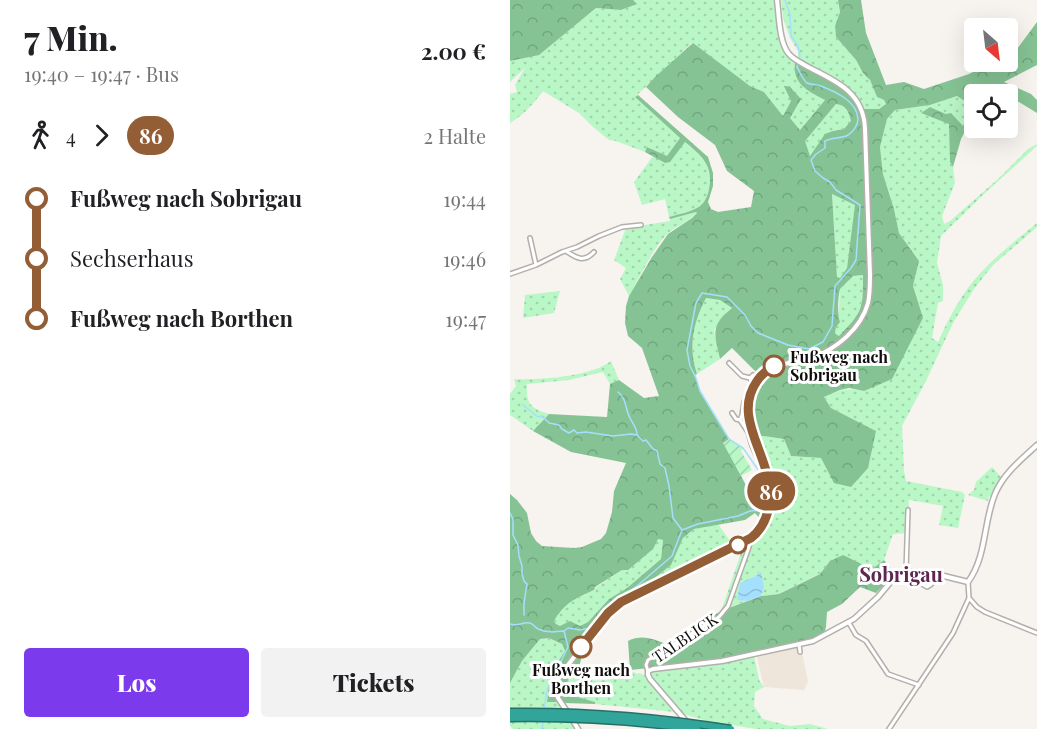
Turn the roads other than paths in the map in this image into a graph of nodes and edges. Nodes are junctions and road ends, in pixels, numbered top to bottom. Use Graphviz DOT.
graph roads {
  1 [pos="777,0"];
  2 [pos="641,225"];
  3 [pos="530,238"];
  4 [pos="564,251"];
  5 [pos="594,252"];
  6 [pos="536,265"];
  7 [pos="510,274"];
  8 [pos="729,363"];
  9 [pos="750,378"];
  10 [pos="758,379"];
  11 [pos="732,413"];
  12 [pos="740,420"];
  13 [pos="1037,445"];
  14 [pos="765,466"];
  15 [pos="908,510"];
  16 [pos="751,538"];
  17 [pos="906,571"];
  18 [pos="922,572"];
  19 [pos="936,574"];
  20 [pos="968,582"];
  21 [pos="969,598"];
  22 [pos="849,623"];
  23 [pos="1037,633"];
  24 [pos="799,644"];
  25 [pos="800,652"];
  26 [pos="648,671"];
  27 [pos="919,686"];
  28 [pos="510,712"];
  29 [pos="510,718"];
  30 [pos="578,729"];
  31 [pos="695,729"];
  32 [pos="731,729"];
  33 [pos="889,729"];
  1 -- 10 [label="main road"];
  2 -- 4 [label="street"];
  3 -- 6 [label="street"];
  4 -- 5 [label="street"];
  4 -- 6 [label="street"];
  6 -- 7 [label="street"];
  8 -- 9 [label="street"];
  9 -- 10 [label="street"];
  9 -- 12 [label="street"];
  10 -- 14 [label="main road"];
  11 -- 12 [label="street"];
  12 -- 14 [label="street"];
  13 -- 20 [label="main road"];
  14 -- 16 [label="main road"];
  15 -- 17 [label="street"];
  16 -- 26 [label="street, TALBLICK"];
  16 -- 30 [label="main road"];
  17 -- 18 [label="main road"];
  17 -- 22 [label="main road"];
  18 -- 19 [label="main road"];
  18 -- 19 [label="street"];
  19 -- 20 [label="main road"];
  20 -- 21 [label="street"];
  21 -- 23 [label="street"];
  21 -- 27 [label="street"];
  22 -- 24 [label="main road"];
  22 -- 27 [label="street"];
  24 -- 25 [label="street"];
  24 -- 26 [label="main road"];
  26 -- 31 [label="main road"];
  27 -- 33 [label="street"];
  28 -- 32 [label="highway, bridge"];
  29 -- 31 [label="highway, bridge"];
}
